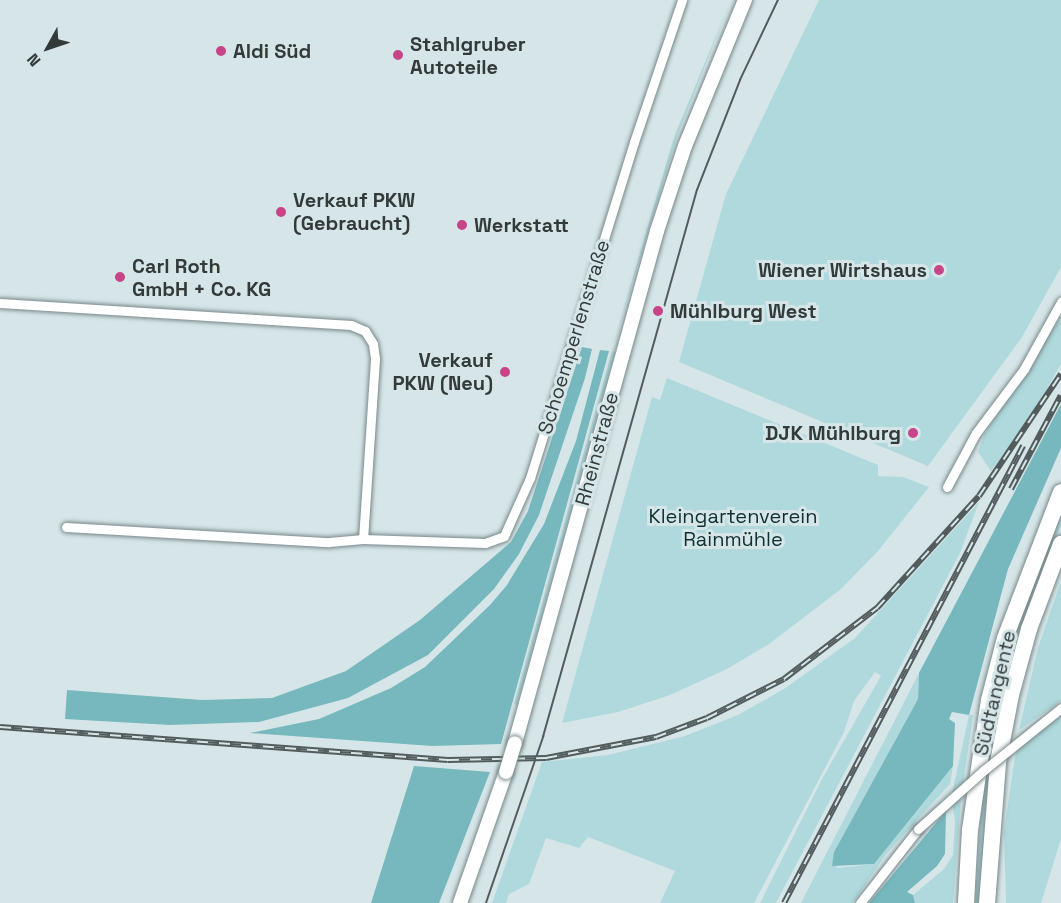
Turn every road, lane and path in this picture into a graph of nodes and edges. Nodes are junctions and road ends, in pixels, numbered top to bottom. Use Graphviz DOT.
graph roads {
  1 [pos="682,0"];
  2 [pos="745,0"];
  3 [pos="1061,302"];
  4 [pos="0,303"];
  5 [pos="947,487"];
  6 [pos="1061,492"];
  7 [pos="66,527"];
  8 [pos="363,539"];
  9 [pos="1061,544"];
  10 [pos="1061,708"];
  11 [pos="460,903"];
  12 [pos="860,903"];
  13 [pos="966,903"];
  14 [pos="987,903"];
  1 -- 8 [label="street, Schoemperlenstraße"];
  2 -- 11 [label="main road, Rheinstraße, bridge"];
  3 -- 5 [label="street"];
  4 -- 8 [label="street"];
  6 -- 13 [label="highway, Südtangente"];
  7 -- 8 [label="street, Schoemperlenstraße"];
  9 -- 14 [label="highway, Südtangente"];
  10 -- 12 [label="street, bridge"];
}
